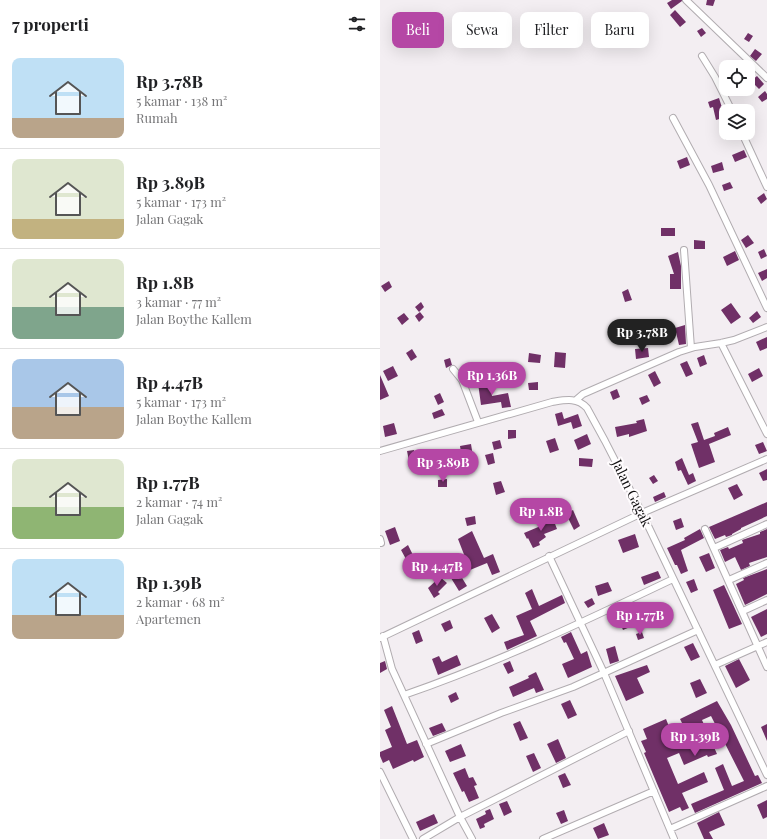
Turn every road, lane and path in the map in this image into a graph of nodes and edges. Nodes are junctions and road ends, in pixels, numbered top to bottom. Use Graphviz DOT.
graph roads {
  1 [pos="686,0"];
  2 [pos="702,56"];
  3 [pos="767,78"];
  4 [pos="728,104"];
  5 [pos="673,118"];
  6 [pos="745,140"];
  7 [pos="767,187"];
  8 [pos="684,250"];
  9 [pos="767,308"];
  10 [pos="767,327"];
  11 [pos="721,343"];
  12 [pos="692,348"];
  13 [pos="453,369"];
  14 [pos="576,400"];
  15 [pos="478,422"];
  16 [pos="767,434"];
  17 [pos="380,451"];
  18 [pos="767,459"];
  19 [pos="642,513"];
  20 [pos="767,524"];
  21 [pos="705,529"];
  22 [pos="714,548"];
  23 [pos="549,556"];
  24 [pos="767,563"];
  25 [pos="673,579"];
  26 [pos="729,580"];
  27 [pos="767,600"];
  28 [pos="743,611"];
  29 [pos="580,624"];
  30 [pos="698,630"];
  31 [pos="381,637"];
  32 [pos="767,642"];
  33 [pos="758,646"];
  34 [pos="715,666"];
  35 [pos="767,667"];
  36 [pos="604,673"];
  37 [pos="404,695"];
  38 [pos="629,731"];
  39 [pos="426,744"];
  40 [pos="764,762"];
  41 [pos="380,772"];
  42 [pos="767,775"];
  43 [pos="767,786"];
  44 [pos="654,791"];
  45 [pos="460,817"];
  46 [pos="670,829"];
  47 [pos="413,839"];
  48 [pos="423,839"];
  49 [pos="472,839"];
  50 [pos="543,839"];
  51 [pos="674,839"];
  1 -- 3 [label="street"];
  2 -- 4 [label="street"];
  5 -- 9 [label="street"];
  6 -- 7 [label="street"];
  8 -- 12 [label="street"];
  10 -- 11 [label="street"];
  11 -- 12 [label="street"];
  11 -- 16 [label="street"];
  12 -- 14 [label="street"];
  13 -- 15 [label="street"];
  14 -- 15 [label="street"];
  14 -- 19 [label="street, Jalan Gagak"];
  15 -- 17 [label="street"];
  18 -- 19 [label="street"];
  19 -- 23 [label="street"];
  19 -- 25 [label="street, Jalan Gagak"];
  20 -- 22 [label="street"];
  21 -- 22 [label="street"];
  22 -- 26 [label="street"];
  23 -- 29 [label="street"];
  23 -- 31 [label="street"];
  24 -- 26 [label="street"];
  25 -- 29 [label="street"];
  25 -- 30 [label="street, Jalan Gagak"];
  26 -- 28 [label="street"];
  27 -- 28 [label="street"];
  28 -- 33 [label="street"];
  29 -- 36 [label="street"];
  29 -- 37 [label="street"];
  30 -- 34 [label="street, Jalan Gagak"];
  30 -- 36 [label="street"];
  31 -- 37 [label="street"];
  32 -- 33 [label="street"];
  33 -- 34 [label="street"];
  33 -- 35 [label="street"];
  34 -- 40 [label="street, Jalan Gagak"];
  36 -- 38 [label="street"];
  36 -- 39 [label="street"];
  37 -- 39 [label="street"];
  38 -- 44 [label="street"];
  38 -- 45 [label="street"];
  39 -- 45 [label="street"];
  40 -- 42 [label="street, Jalan Gagak"];
  41 -- 47 [label="street"];
  43 -- 46 [label="street"];
  44 -- 46 [label="street"];
  44 -- 50 [label="street"];
  45 -- 48 [label="street"];
  45 -- 49 [label="street"];
  46 -- 51 [label="street"];
}
